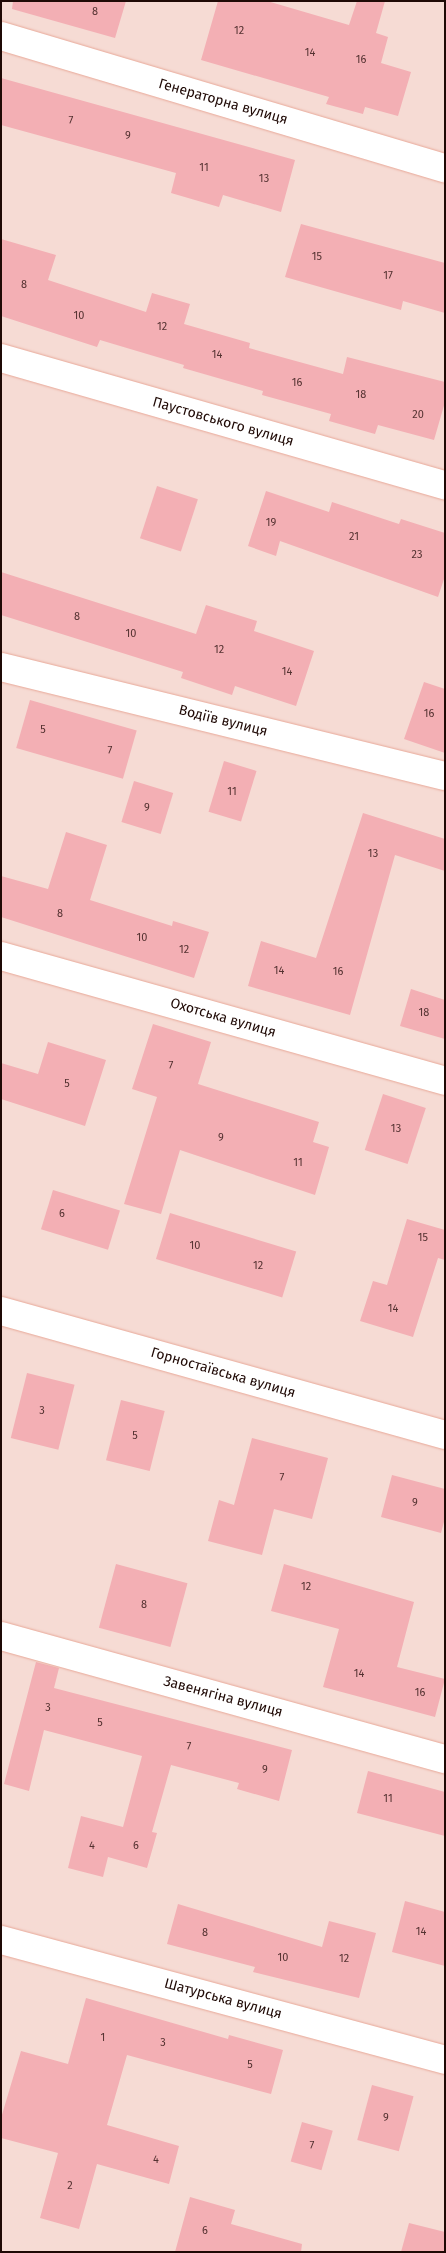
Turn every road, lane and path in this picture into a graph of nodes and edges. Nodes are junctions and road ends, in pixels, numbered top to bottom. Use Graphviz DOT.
graph roads {
  1 [pos="1,36"];
  2 [pos="445,168"];
  3 [pos="1,358"];
  4 [pos="445,485"];
  5 [pos="1,667"];
  6 [pos="445,776"];
  7 [pos="1,956"];
  8 [pos="445,1081"];
  9 [pos="1,1311"];
  10 [pos="445,1435"];
  11 [pos="1,1636"];
  12 [pos="445,1759"];
  13 [pos="1,1940"];
  14 [pos="445,2060"];
  1 -- 2 [label="street, Генераторна вулиця"];
  3 -- 4 [label="street, Паустовського вулиця"];
  5 -- 6 [label="street, Водіїв вулиця"];
  7 -- 8 [label="street, Охотська вулиця"];
  9 -- 10 [label="street, Горностаївська вулиця"];
  11 -- 12 [label="street, Завенягіна вулиця"];
  13 -- 14 [label="street, Шатурська вулиця"];
}
